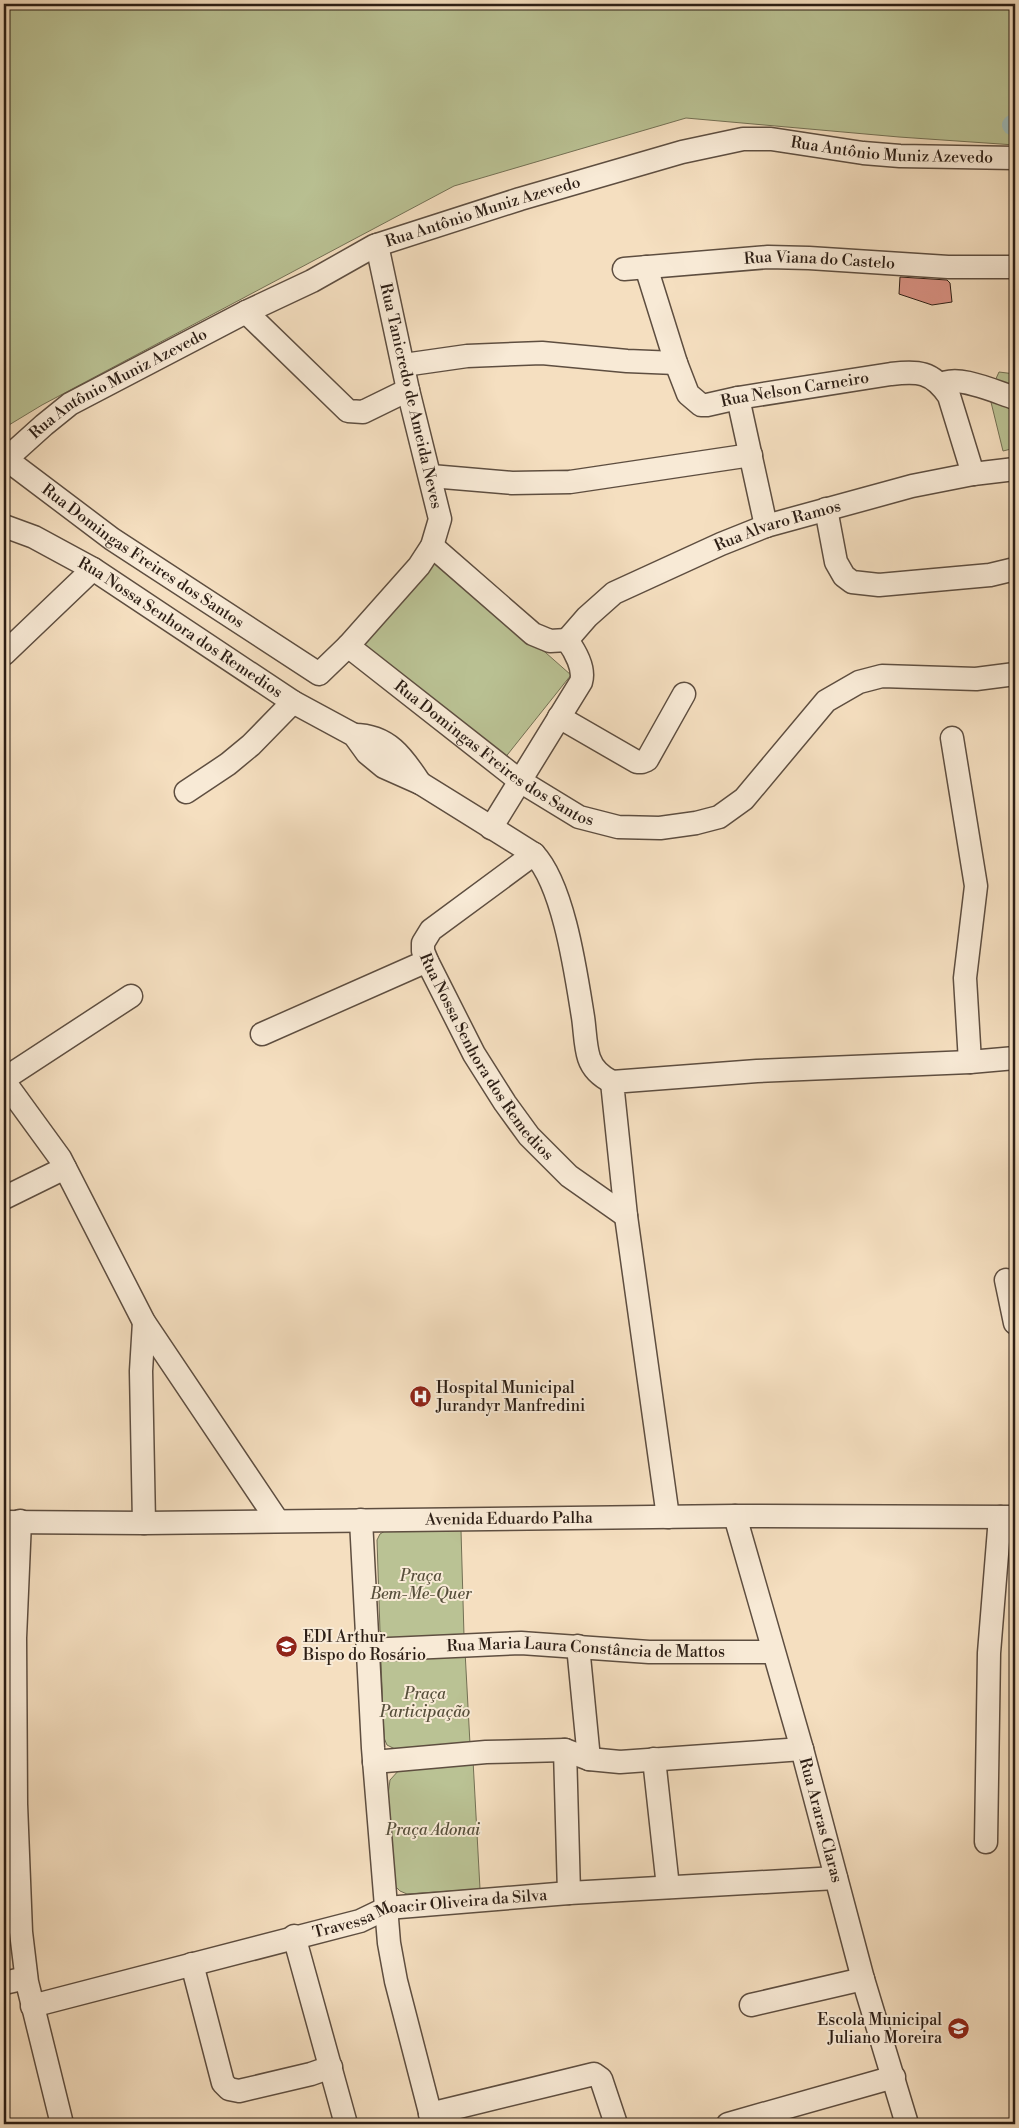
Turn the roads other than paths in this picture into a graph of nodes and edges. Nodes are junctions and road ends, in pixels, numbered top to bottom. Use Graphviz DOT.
graph roads {
  1 [pos="1015,158"];
  2 [pos="377,245"];
  3 [pos="646,267"];
  4 [pos="1015,267"];
  5 [pos="624,269"];
  6 [pos="246,312"];
  7 [pos="676,363"];
  8 [pos="404,365"];
  9 [pos="941,385"];
  10 [pos="408,390"];
  11 [pos="738,398"];
  12 [pos="1015,398"];
  13 [pos="751,455"];
  14 [pos="5,460"];
  15 [pos="1015,469"];
  16 [pos="973,474"];
  17 [pos="431,476"];
  18 [pos="826,509"];
  19 [pos="4,526"];
  20 [pos="766,526"];
  21 [pos="432,546"];
  22 [pos="92,569"];
  23 [pos="1015,569"];
  24 [pos="567,640"];
  25 [pos="348,646"];
  26 [pos="4,654"];
  27 [pos="1015,674"];
  28 [pos="684,694"];
  29 [pos="293,702"];
  30 [pos="559,717"];
  31 [pos="952,738"];
  32 [pos="520,781"];
  33 [pos="186,792"];
  34 [pos="491,828"];
  35 [pos="534,854"];
  36 [pos="426,961"];
  37 [pos="131,996"];
  38 [pos="262,1034"];
  39 [pos="1015,1058"];
  40 [pos="970,1062"];
  41 [pos="4,1080"];
  42 [pos="612,1082"];
  43 [pos="65,1168"];
  44 [pos="4,1198"];
  45 [pos="626,1216"];
  46 [pos="1006,1280"];
  47 [pos="144,1322"];
  48 [pos="1015,1323"];
  49 [pos="736,1516"];
  50 [pos="668,1517"];
  51 [pos="1008,1517"];
  52 [pos="277,1520"];
  53 [pos="361,1520"];
  54 [pos="12,1521"];
  55 [pos="144,1523"];
  56 [pos="578,1646"];
  57 [pos="367,1650"];
  58 [pos="773,1652"];
  59 [pos="802,1749"];
  60 [pos="565,1750"];
  61 [pos="589,1758"];
  62 [pos="654,1759"];
  63 [pos="374,1762"];
  64 [pos="10,1804"];
  65 [pos="986,1842"];
  66 [pos="836,1878"];
  67 [pos="668,1887"];
  68 [pos="568,1893"];
  69 [pos="387,1908"];
  70 [pos="294,1936"];
  71 [pos="192,1964"];
  72 [pos="26,1978"];
  73 [pos="863,1979"];
  74 [pos="4,1983"];
  75 [pos="751,2005"];
  76 [pos="32,2006"];
  77 [pos="331,2067"];
  78 [pos="894,2078"];
  79 [pos="432,2119"];
  80 [pos="62,2124"];
  81 [pos="346,2124"];
  82 [pos="616,2124"];
  83 [pos="733,2124"];
  84 [pos="907,2124"];
  1 -- 2 [label="street, Rua Antônio Muniz Azevedo"];
  2 -- 6 [label="street, Rua Antônio Muniz Azevedo"];
  2 -- 8 [label="street, Rua Tanicredo de Ameida Neves"];
  3 -- 4 [label="street, Rua Viana do Castelo"];
  3 -- 5 [label="street, Rua Viana do Castelo"];
  3 -- 7 [label="street, Rua Nelson Carneiro"];
  6 -- 10 [label="street"];
  6 -- 14 [label="street, Rua Antônio Muniz Azevedo"];
  7 -- 8 [label="street"];
  7 -- 11 [label="street, Rua Nelson Carneiro"];
  8 -- 10 [label="street, Rua Tanicredo de Ameida Neves"];
  9 -- 11 [label="street, Rua Nelson Carneiro"];
  9 -- 12 [label="street"];
  9 -- 16 [label="street"];
  10 -- 17 [label="street, Rua Tanicredo de Ameida Neves"];
  11 -- 13 [label="street"];
  13 -- 17 [label="street"];
  13 -- 20 [label="street"];
  14 -- 25 [label="street, Rua Domingas Freires dos Santos"];
  15 -- 16 [label="street, Rua Alvaro Ramos"];
  16 -- 18 [label="street, Rua Alvaro Ramos"];
  17 -- 21 [label="street, Rua Tanicredo de Ameida Neves"];
  18 -- 20 [label="street, Rua Alvaro Ramos"];
  18 -- 23 [label="street"];
  19 -- 22 [label="street, Rua Nossa Senhora dos Remedios"];
  20 -- 24 [label="street, Rua Alvaro Ramos"];
  21 -- 24 [label="street"];
  21 -- 25 [label="street, Rua Tanicredo de Ameida Neves"];
  22 -- 26 [label="street"];
  22 -- 29 [label="street, Rua Nossa Senhora dos Remedios"];
  24 -- 30 [label="street"];
  25 -- 32 [label="street, Rua Domingas Freires dos Santos"];
  27 -- 32 [label="street, Rua Domingas Freires dos Santos"];
  28 -- 30 [label="street"];
  29 -- 33 [label="street"];
  29 -- 34 [label="street, Rua Nossa Senhora dos Remedios"];
  30 -- 32 [label="street"];
  31 -- 40 [label="street"];
  32 -- 34 [label="street"];
  34 -- 35 [label="street, Rua Nossa Senhora dos Remedios"];
  35 -- 36 [label="street, Rua Nossa Senhora dos Remedios"];
  35 -- 42 [label="street, Rua Nossa Senhora dos Remedios"];
  36 -- 38 [label="street"];
  36 -- 45 [label="street, Rua Nossa Senhora dos Remedios"];
  37 -- 41 [label="street"];
  39 -- 40 [label="street"];
  40 -- 42 [label="street"];
  41 -- 43 [label="street"];
  42 -- 45 [label="street"];
  43 -- 44 [label="street"];
  43 -- 47 [label="street"];
  45 -- 50 [label="street"];
  46 -- 48 [label="street"];
  47 -- 52 [label="street"];
  47 -- 55 [label="street"];
  49 -- 50 [label="street, Avenida Eduardo Palha"];
  49 -- 51 [label="street, Avenida Eduardo Palha"];
  49 -- 58 [label="street, Rua Araras Claras"];
  50 -- 53 [label="street, Avenida Eduardo Palha"];
  51 -- 65 [label="street"];
  52 -- 53 [label="street, Avenida Eduardo Palha"];
  52 -- 55 [label="street, Avenida Eduardo Palha"];
  53 -- 57 [label="street"];
  54 -- 55 [label="street, Avenida Eduardo Palha"];
  54 -- 64 [label="street"];
  56 -- 57 [label="street, Rua Maria Laura Constância de Mattos"];
  56 -- 58 [label="street, Rua Maria Laura Constância de Mattos"];
  56 -- 61 [label="street"];
  57 -- 63 [label="street"];
  58 -- 59 [label="street, Rua Araras Claras"];
  59 -- 62 [label="street"];
  59 -- 66 [label="street, Rua Araras Claras"];
  60 -- 61 [label="street"];
  60 -- 63 [label="street"];
  60 -- 68 [label="street"];
  61 -- 62 [label="street"];
  62 -- 67 [label="street"];
  63 -- 69 [label="street"];
  64 -- 72 [label="street"];
  66 -- 67 [label="street, Travessa Moacir Oliveira da Silva"];
  66 -- 73 [label="street, Rua Araras Claras"];
  67 -- 68 [label="street, Travessa Moacir Oliveira da Silva"];
  68 -- 69 [label="street, Travessa Moacir Oliveira da Silva"];
  69 -- 70 [label="street, Travessa Moacir Oliveira da Silva"];
  69 -- 79 [label="street"];
  70 -- 71 [label="street, Travessa Moacir Oliveira da Silva"];
  70 -- 77 [label="street"];
  71 -- 76 [label="street, Travessa Moacir Oliveira da Silva"];
  71 -- 77 [label="street"];
  72 -- 74 [label="street"];
  72 -- 76 [label="street"];
  73 -- 75 [label="street"];
  73 -- 78 [label="street, Rua Araras Claras"];
  76 -- 80 [label="street"];
  77 -- 81 [label="street"];
  78 -- 83 [label="street"];
  78 -- 84 [label="street, Rua Araras Claras"];
  79 -- 82 [label="street"];
}
